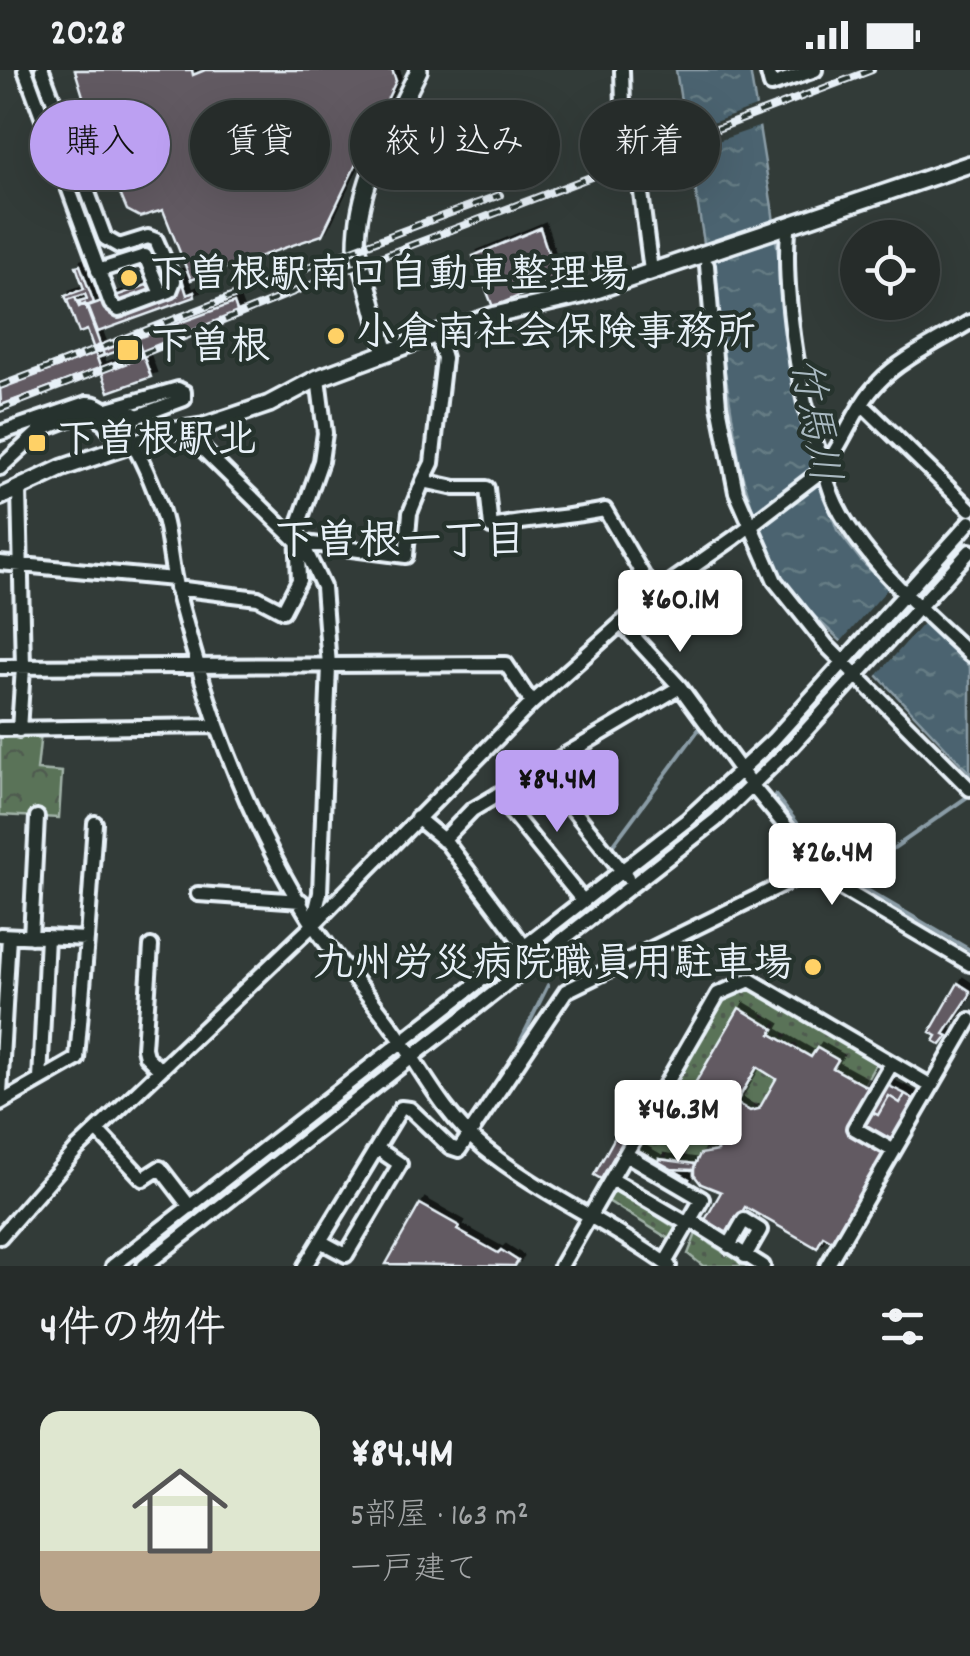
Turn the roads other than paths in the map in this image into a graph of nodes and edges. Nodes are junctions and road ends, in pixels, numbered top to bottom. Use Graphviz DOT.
graph roads {
  1 [pos="25,70"];
  2 [pos="42,70"];
  3 [pos="419,70"];
  4 [pos="622,70"];
  5 [pos="768,70"];
  6 [pos="815,70"];
  7 [pos="623,100"];
  8 [pos="970,164"];
  9 [pos="641,190"];
  10 [pos="792,227"];
  11 [pos="707,265"];
  12 [pos="98,271"];
  13 [pos="651,271"];
  14 [pos="161,294"];
  15 [pos="970,322"];
  16 [pos="437,334"];
  17 [pos="386,353"];
  18 [pos="318,378"];
  19 [pos="862,404"];
  20 [pos="132,409"];
  21 [pos="111,413"];
  22 [pos="183,430"];
  23 [pos="0,433"];
  24 [pos="130,445"];
  25 [pos="0,468"];
  26 [pos="822,469"];
  27 [pos="423,481"];
  28 [pos="19,489"];
  29 [pos="0,497"];
  30 [pos="970,508"];
  31 [pos="970,522"];
  32 [pos="750,524"];
  33 [pos="297,542"];
  34 [pos="970,550"];
  35 [pos="0,562"];
  36 [pos="21,566"];
  37 [pos="175,583"];
  38 [pos="654,594"];
  39 [pos="904,595"];
  40 [pos="918,607"];
  41 [pos="621,623"];
  42 [pos="970,656"];
  43 [pos="845,660"];
  44 [pos="198,666"];
  45 [pos="328,666"];
  46 [pos="0,667"];
  47 [pos="23,667"];
  48 [pos="859,673"];
  49 [pos="680,686"];
  50 [pos="532,703"];
  51 [pos="217,726"];
  52 [pos="0,730"];
  53 [pos="19,730"];
  54 [pos="743,770"];
  55 [pos="753,787"];
  56 [pos="970,789"];
  57 [pos="497,795"];
  58 [pos="512,813"];
  59 [pos="37,817"];
  60 [pos="417,818"];
  61 [pos="95,824"];
  62 [pos="443,840"];
  63 [pos="623,871"];
  64 [pos="817,874"];
  65 [pos="633,886"];
  66 [pos="198,894"];
  67 [pos="301,901"];
  68 [pos="583,902"];
  69 [pos="313,925"];
  70 [pos="4,935"];
  71 [pos="31,936"];
  72 [pos="46,938"];
  73 [pos="87,939"];
  74 [pos="151,946"];
  75 [pos="525,946"];
  76 [pos="970,964"];
  77 [pos="970,1020"];
  78 [pos="402,1042"];
  79 [pos="411,1058"];
  80 [pos="892,1063"];
  81 [pos="160,1070"];
  82 [pos="40,1080"];
  83 [pos="932,1086"];
  84 [pos="0,1094"];
  85 [pos="0,1103"];
  86 [pos="97,1130"];
  87 [pos="470,1136"];
  88 [pos="378,1149"];
  89 [pos="894,1150"];
  90 [pos="627,1156"];
  91 [pos="666,1178"];
  92 [pos="613,1180"];
  93 [pos="652,1202"];
  94 [pos="190,1207"];
  95 [pos="591,1216"];
  96 [pos="689,1222"];
  97 [pos="1,1233"];
  98 [pos="320,1240"];
  99 [pos="728,1246"];
  100 [pos="745,1256"];
  101 [pos="667,1265"];
  102 [pos="114,1266"];
  103 [pos="144,1266"];
  104 [pos="305,1266"];
  105 [pos="560,1266"];
  106 [pos="763,1266"];
  107 [pos="827,1266"];
  1 -- 12 [label="street"];
  2 -- 14 [label="street"];
  3 -- 17 [label="main road"];
  4 -- 7 [label="street"];
  5 -- 6 [label="street"];
  8 -- 10 [label="main road"];
  9 -- 13 [label="street"];
  10 -- 13 [label="main road"];
  10 -- 26 [label="street"];
  11 -- 32 [label="street"];
  12 -- 14 [label="street"];
  12 -- 14 [label="street"];
  13 -- 16 [label="main road"];
  15 -- 19 [label="street"];
  16 -- 17 [label="main road"];
  16 -- 27 [label="street"];
  17 -- 18 [label="main road"];
  18 -- 22 [label="main road"];
  18 -- 33 [label="street"];
  19 -- 26 [label="street"];
  19 -- 30 [label="street"];
  20 -- 21 [label="street"];
  21 -- 23 [label="street"];
  21 -- 24 [label="street"];
  22 -- 24 [label="main road"];
  22 -- 33 [label="street"];
  24 -- 25 [label="street"];
  24 -- 28 [label="main road"];
  24 -- 37 [label="street"];
  26 -- 32 [label="street"];
  26 -- 39 [label="street"];
  27 -- 33 [label="street"];
  27 -- 38 [label="street"];
  28 -- 29 [label="main road"];
  28 -- 36 [label="street"];
  31 -- 39 [label="street"];
  32 -- 38 [label="street"];
  32 -- 43 [label="street"];
  33 -- 37 [label="street"];
  33 -- 45 [label="street"];
  34 -- 40 [label="street"];
  35 -- 36 [label="street"];
  36 -- 37 [label="street"];
  36 -- 47 [label="street"];
  37 -- 44 [label="street"];
  38 -- 41 [label="street"];
  39 -- 40 [label="street"];
  39 -- 43 [label="street"];
  40 -- 42 [label="street"];
  40 -- 48 [label="street"];
  41 -- 49 [label="street"];
  41 -- 50 [label="street"];
  43 -- 48 [label="street"];
  43 -- 54 [label="street"];
  44 -- 45 [label="street"];
  44 -- 47 [label="street"];
  44 -- 51 [label="street"];
  45 -- 50 [label="street"];
  45 -- 69 [label="street"];
  46 -- 47 [label="street"];
  47 -- 53 [label="street"];
  48 -- 55 [label="street"];
  48 -- 56 [label="street"];
  49 -- 54 [label="street"];
  49 -- 57 [label="street"];
  50 -- 60 [label="street"];
  51 -- 53 [label="street"];
  51 -- 67 [label="street"];
  52 -- 53 [label="street"];
  54 -- 55 [label="street"];
  54 -- 63 [label="street"];
  55 -- 64 [label="street"];
  55 -- 65 [label="street"];
  57 -- 58 [label="street"];
  57 -- 62 [label="street"];
  58 -- 63 [label="street"];
  58 -- 68 [label="street"];
  59 -- 71 [label="street"];
  60 -- 62 [label="street"];
  60 -- 69 [label="street"];
  61 -- 73 [label="street"];
  62 -- 75 [label="street"];
  63 -- 65 [label="street"];
  63 -- 68 [label="street"];
  64 -- 76 [label="street"];
  64 -- 87 [label="street"];
  65 -- 79 [label="street"];
  66 -- 67 [label="street"];
  67 -- 69 [label="street"];
  68 -- 75 [label="street"];
  69 -- 78 [label="street"];
  69 -- 81 [label="street"];
  70 -- 71 [label="street"];
  70 -- 84 [label="street"];
  71 -- 72 [label="street"];
  72 -- 73 [label="street"];
  72 -- 82 [label="street"];
  73 -- 82 [label="street"];
  74 -- 81 [label="street"];
  75 -- 78 [label="street"];
  77 -- 83 [label="street"];
  78 -- 79 [label="street"];
  78 -- 94 [label="street"];
  79 -- 87 [label="street"];
  79 -- 103 [label="street"];
  80 -- 83 [label="street"];
  80 -- 89 [label="street"];
  80 -- 90 [label="street"];
  81 -- 86 [label="street"];
  82 -- 85 [label="street"];
  83 -- 89 [label="street"];
  86 -- 94 [label="street"];
  86 -- 97 [label="street"];
  87 -- 88 [label="street"];
  87 -- 95 [label="street"];
  88 -- 98 [label="street"];
  88 -- 98 [label="street"];
  89 -- 107 [label="street"];
  90 -- 91 [label="street"];
  90 -- 92 [label="street"];
  91 -- 93 [label="street"];
  91 -- 96 [label="street"];
  92 -- 93 [label="street"];
  92 -- 95 [label="street"];
  93 -- 96 [label="street"];
  94 -- 102 [label="street"];
  95 -- 101 [label="street"];
  95 -- 105 [label="street"];
  96 -- 99 [label="street"];
  96 -- 101 [label="street"];
  98 -- 104 [label="street"];
  99 -- 100 [label="street"];
  99 -- 100 [label="street"];
  100 -- 106 [label="street"];
}
